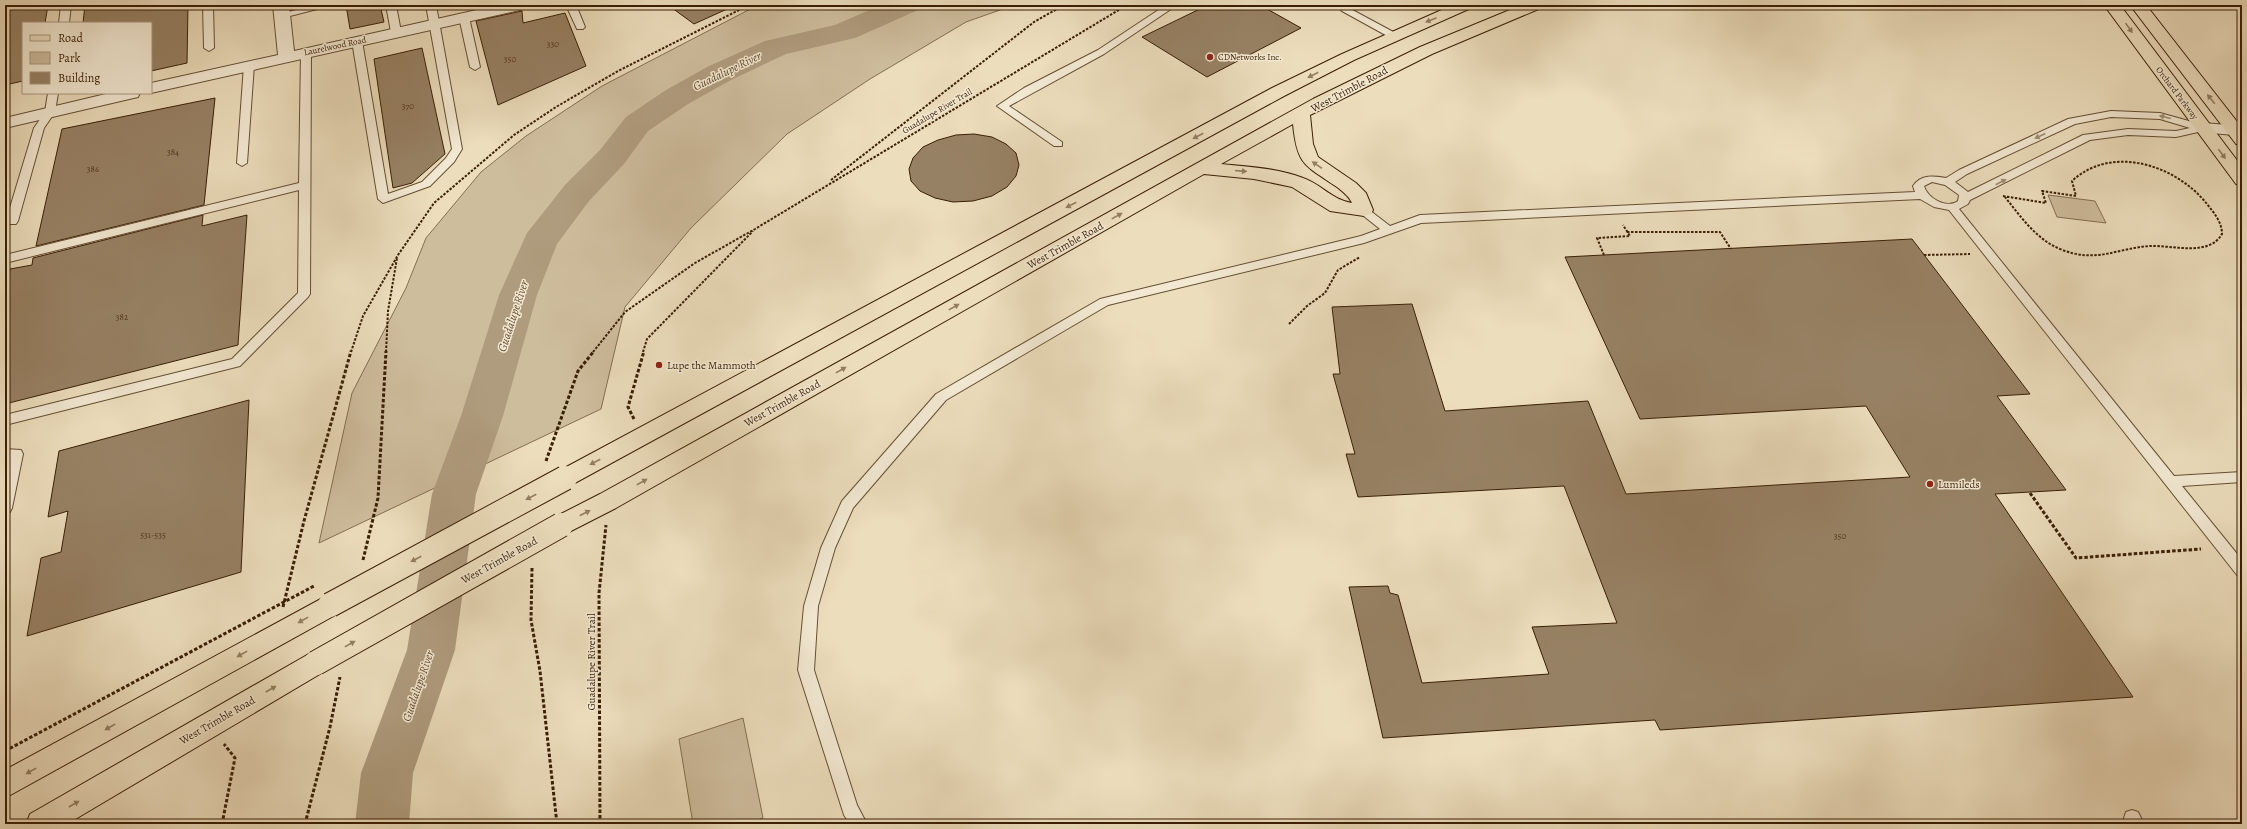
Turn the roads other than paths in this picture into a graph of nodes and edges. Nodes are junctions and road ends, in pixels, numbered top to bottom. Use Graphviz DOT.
graph roads {
  1 [pos="66,5"];
  2 [pos="208,5"];
  3 [pos="328,5"];
  4 [pos="391,5"];
  5 [pos="431,5"];
  6 [pos="516,5"];
  7 [pos="571,5"];
  8 [pos="1172,5"];
  9 [pos="1466,5"];
  10 [pos="1536,5"];
  11 [pos="2112,5"];
  12 [pos="2138,5"];
  13 [pos="1345,9"];
  14 [pos="282,10"];
  15 [pos="464,17"];
  16 [pos="64,22"];
  17 [pos="436,24"];
  18 [pos="580,27"];
  19 [pos="396,32"];
  20 [pos="1394,36"];
  21 [pos="357,41"];
  22 [pos="209,48"];
  23 [pos="306,52"];
  24 [pos="286,56"];
  25 [pos="249,65"];
  26 [pos="475,67"];
  27 [pos="152,88"];
  28 [pos="53,94"];
  29 [pos="128,94"];
  30 [pos="50,112"];
  31 [pos="1301,114"];
  32 [pos="5,123"];
  33 [pos="2203,128"];
  34 [pos="2240,134"];
  35 [pos="1058,144"];
  36 [pos="242,163"];
  37 [pos="1202,168"];
  38 [pos="1335,177"];
  39 [pos="2242,180"];
  40 [pos="1948,182"];
  41 [pos="304,185"];
  42 [pos="1312,191"];
  43 [pos="1922,195"];
  44 [pos="1965,198"];
  45 [pos="1951,206"];
  46 [pos="1364,210"];
  47 [pos="12,221"];
  48 [pos="1388,230"];
  49 [pos="5,259"];
  50 [pos="5,420"];
  51 [pos="5,454"];
  52 [pos="2242,477"];
  53 [pos="2172,480"];
  54 [pos="5,508"];
  55 [pos="2242,571"];
  56 [pos="5,785"];
  57 [pos="40,824"];
  58 [pos="859,824"];
  1 -- 16 [label="lane"];
  2 -- 22 [label="lane"];
  3 -- 14 [label="lane"];
  4 -- 19 [label="lane"];
  5 -- 17 [label="lane"];
  6 -- 15 [label="street, Laurelwood Road"];
  7 -- 18 [label="lane"];
  8 -- 35 [label="lane"];
  9 -- 20 [label="main road, one-way"];
  10 -- 31 [label="main road, West Trimble Road"];
  11 -- 33 [label="main road, Orchard Parkway, one-way"];
  34 -- 12 [label="main road, one-way"];
  13 -- 20 [label="lane"];
  14 -- 24 [label="street"];
  15 -- 17 [label="street, Laurelwood Road"];
  15 -- 26 [label="lane"];
  17 -- 19 [label="street, Laurelwood Road"];
  17 -- 21 [label="lane"];
  19 -- 21 [label="street, Laurelwood Road"];
  20 -- 56 [label="main road, one-way, bridge"];
  21 -- 23 [label="street, Laurelwood Road"];
  23 -- 24 [label="street, Laurelwood Road"];
  23 -- 41 [label="lane"];
  24 -- 25 [label="street, Laurelwood Road"];
  25 -- 27 [label="street, Laurelwood Road"];
  25 -- 36 [label="lane"];
  28 -- 30 [label="lane"];
  29 -- 30 [label="street"];
  30 -- 32 [label="street"];
  30 -- 47 [label="lane"];
  31 -- 37 [label="main road, West Trimble Road"];
  38 -- 31 [label="main road, one-way"];
  33 -- 34 [label="street"];
  33 -- 39 [label="main road, Orchard Parkway, one-way"];
  33 -- 40 [label="lane, one-way"];
  44 -- 33 [label="lane, one-way"];
  37 -- 42 [label="main road, one-way"];
  57 -- 37 [label="main road, West Trimble Road, one-way, bridge"];
  38 -- 42 [label="main road"];
  38 -- 46 [label="main road"];
  40 -- 43 [label="lane"];
  40 -- 44 [label="lane"];
  41 -- 49 [label="lane"];
  41 -- 50 [label="lane"];
  42 -- 46 [label="main road"];
  43 -- 45 [label="lane"];
  43 -- 48 [label="lane"];
  44 -- 45 [label="lane"];
  45 -- 53 [label="lane"];
  46 -- 48 [label="lane"];
  48 -- 58 [label="lane"];
  51 -- 54 [label="lane"];
  52 -- 53 [label="lane"];
  53 -- 55 [label="lane"];
}
